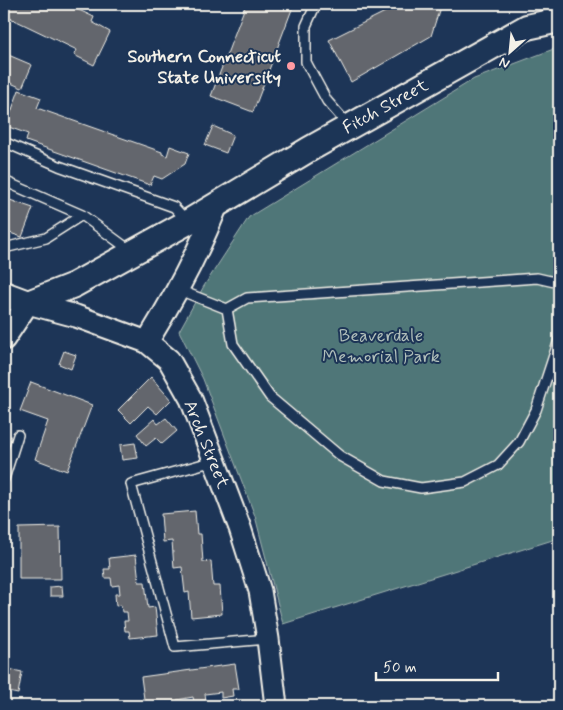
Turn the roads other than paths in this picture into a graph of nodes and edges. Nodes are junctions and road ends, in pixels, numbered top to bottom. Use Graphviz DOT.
graph roads {
  1 [pos="316,4"];
  2 [pos="559,20"];
  3 [pos="350,126"];
  4 [pos="4,142"];
  5 [pos="4,181"];
  6 [pos="217,205"];
  7 [pos="82,215"];
  8 [pos="188,222"];
  9 [pos="4,248"];
  10 [pos="132,252"];
  11 [pos="559,283"];
  12 [pos="179,290"];
  13 [pos="4,294"];
  14 [pos="28,303"];
  15 [pos="227,309"];
  16 [pos="4,339"];
  17 [pos="559,340"];
  18 [pos="147,342"];
  19 [pos="18,434"];
  20 [pos="215,461"];
  21 [pos="4,478"];
  22 [pos="268,639"];
  23 [pos="276,706"];
  1 -- 3 [label="lane"];
  2 -- 3 [label="main road, Fitch Street"];
  3 -- 6 [label="main road, Fitch Street"];
  4 -- 8 [label="lane"];
  5 -- 7 [label="lane"];
  6 -- 8 [label="main road, Fitch Street"];
  6 -- 12 [label="street"];
  7 -- 9 [label="lane"];
  7 -- 10 [label="lane"];
  8 -- 10 [label="main road, Fitch Street"];
  10 -- 14 [label="main road, Fitch Street"];
  11 -- 15 [label="lane"];
  12 -- 15 [label="lane"];
  12 -- 18 [label="street"];
  13 -- 14 [label="main road, Arch Street"];
  14 -- 16 [label="street"];
  14 -- 18 [label="street, Arch Street"];
  15 -- 17 [label="lane"];
  18 -- 20 [label="street, Arch Street"];
  19 -- 21 [label="lane"];
  20 -- 22 [label="street, Arch Street"];
  20 -- 22 [label="lane"];
  22 -- 23 [label="street, Arch Street"];
}
